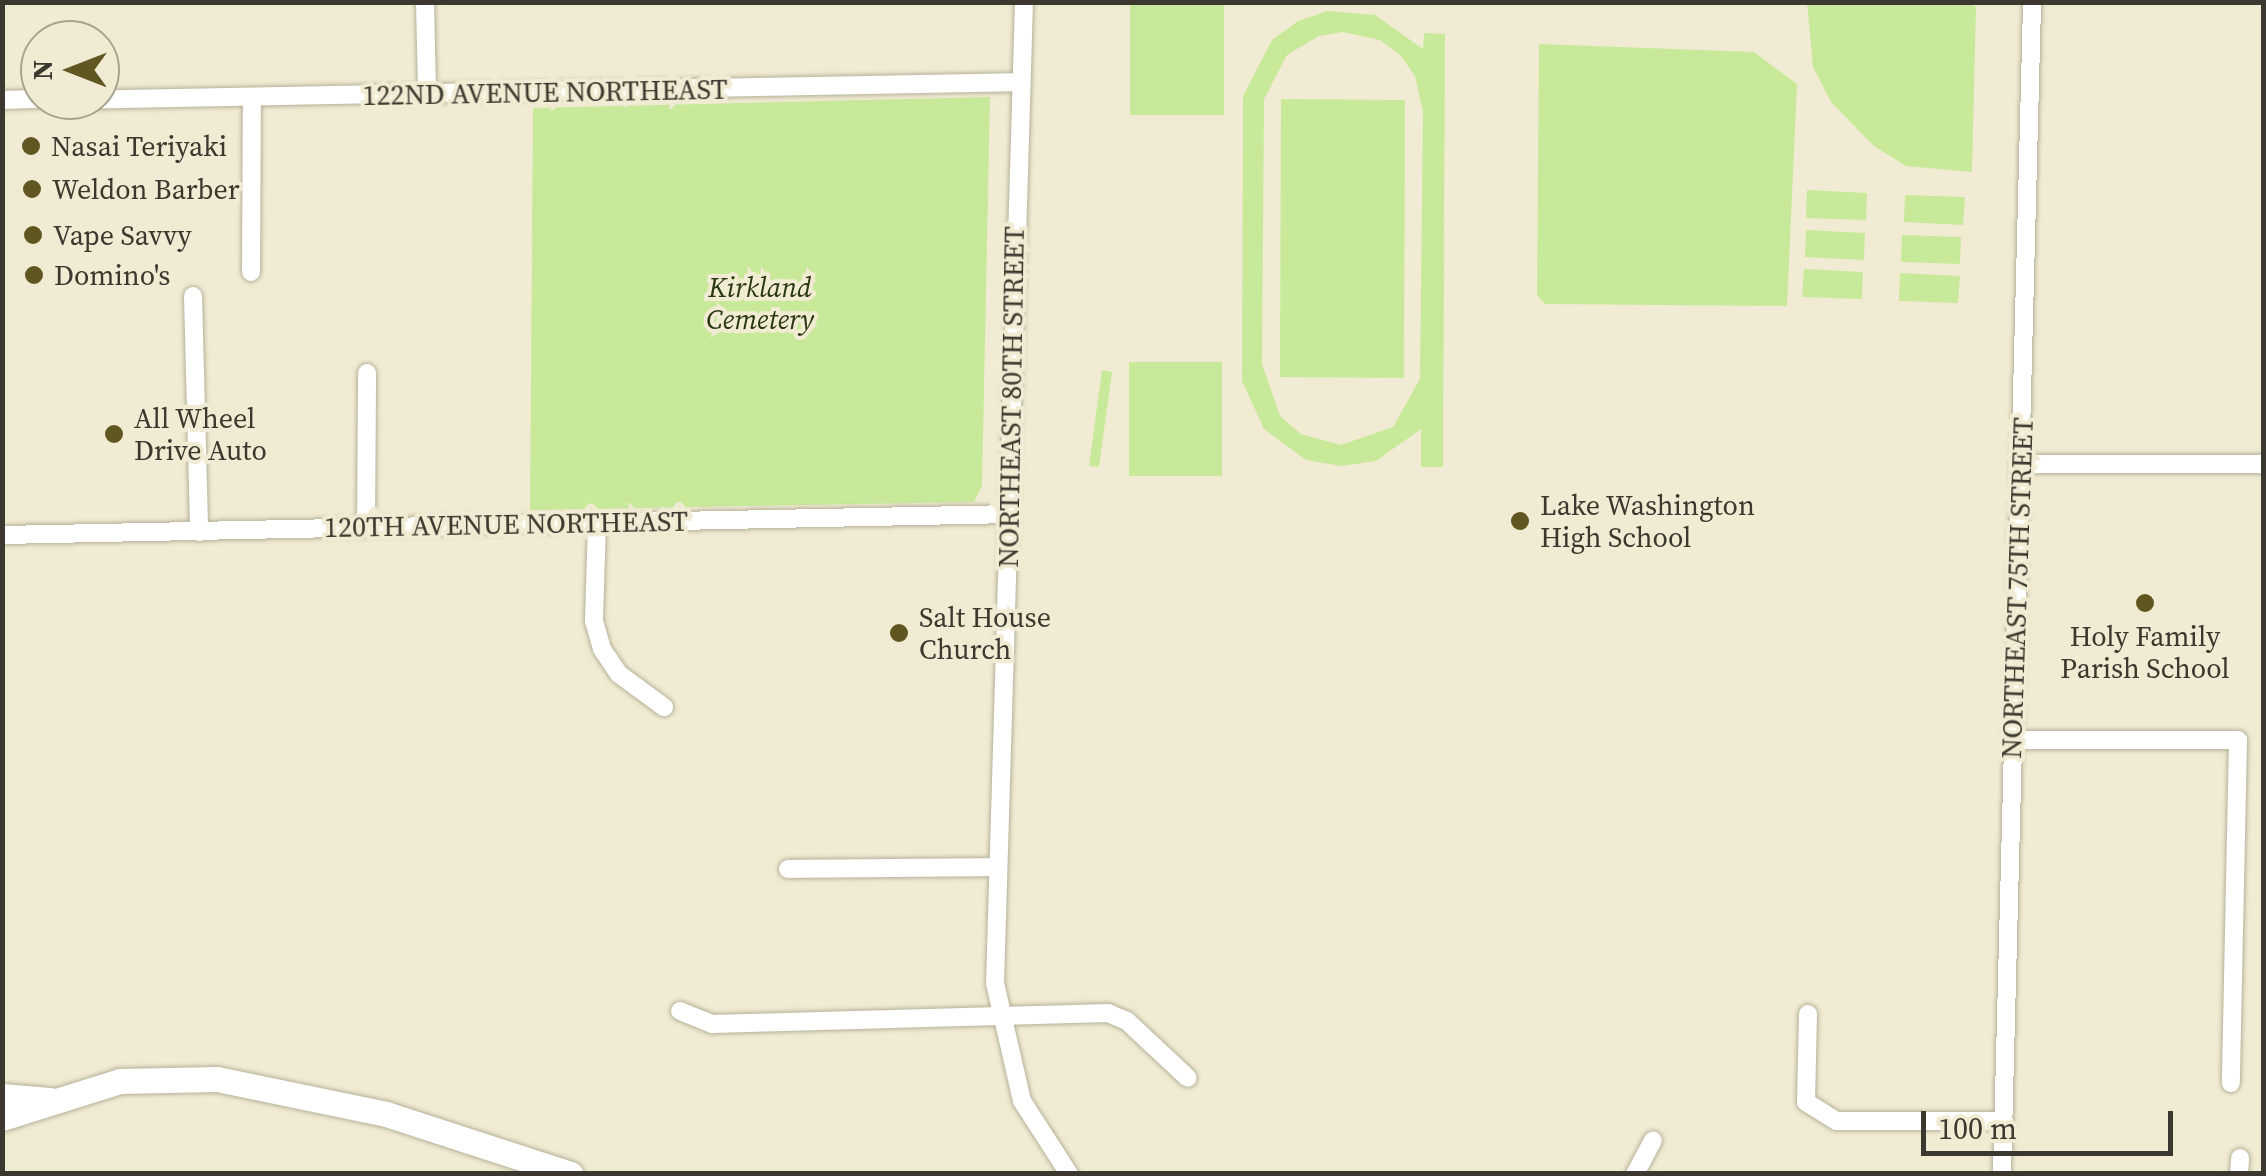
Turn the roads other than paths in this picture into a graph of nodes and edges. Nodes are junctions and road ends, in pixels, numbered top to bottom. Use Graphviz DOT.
graph roads {
  1 [pos="425,2"];
  2 [pos="1024,2"];
  3 [pos="2032,2"];
  4 [pos="1021,82"];
  5 [pos="427,92"];
  6 [pos="252,98"];
  7 [pos="120,99"];
  8 [pos="251,272"];
  9 [pos="193,296"];
  10 [pos="366,373"];
  11 [pos="2021,464"];
  12 [pos="2264,464"];
  13 [pos="1009,514"];
  14 [pos="597,522"];
  15 [pos="366,528"];
  16 [pos="199,532"];
  17 [pos="2,534"];
  18 [pos="664,706"];
  19 [pos="2012,740"];
  20 [pos="996,867"];
  21 [pos="788,869"];
  22 [pos="680,1011"];
  23 [pos="998,1012"];
  24 [pos="1808,1014"];
  25 [pos="1188,1078"];
  26 [pos="2231,1083"];
  27 [pos="2,1096"];
  28 [pos="55,1100"];
  29 [pos="2,1118"];
  30 [pos="2004,1121"];
  31 [pos="1653,1140"];
  32 [pos="570,1174"];
  33 [pos="1070,1174"];
  34 [pos="1635,1174"];
  35 [pos="2002,1174"];
  1 -- 5 [label="street"];
  2 -- 4 [label="street, NORTHEAST 80TH STREET"];
  3 -- 11 [label="street, NORTHEAST 75TH STREET"];
  4 -- 5 [label="street, 122ND AVENUE NORTHEAST"];
  4 -- 13 [label="street, NORTHEAST 80TH STREET"];
  5 -- 6 [label="street, 122ND AVENUE NORTHEAST"];
  6 -- 7 [label="street, 122ND AVENUE NORTHEAST"];
  6 -- 8 [label="street"];
  9 -- 16 [label="street"];
  10 -- 15 [label="street"];
  11 -- 12 [label="street"];
  11 -- 19 [label="street, NORTHEAST 75TH STREET"];
  13 -- 14 [label="street, 120TH AVENUE NORTHEAST"];
  13 -- 20 [label="street, NORTHEAST 80TH STREET"];
  14 -- 15 [label="street, 120TH AVENUE NORTHEAST"];
  14 -- 18 [label="street"];
  15 -- 16 [label="street, 120TH AVENUE NORTHEAST"];
  16 -- 17 [label="street, 120TH AVENUE NORTHEAST"];
  19 -- 26 [label="street"];
  19 -- 30 [label="street, NORTHEAST 75TH STREET"];
  20 -- 21 [label="street"];
  20 -- 23 [label="street, NORTHEAST 80TH STREET"];
  22 -- 23 [label="street"];
  23 -- 25 [label="street"];
  23 -- 33 [label="street, NORTHEAST 80TH STREET"];
  24 -- 30 [label="street"];
  27 -- 28 [label="highway"];
  28 -- 29 [label="highway"];
  28 -- 32 [label="highway"];
  30 -- 35 [label="street, NORTHEAST 75TH STREET"];
  31 -- 34 [label="street"];
}
